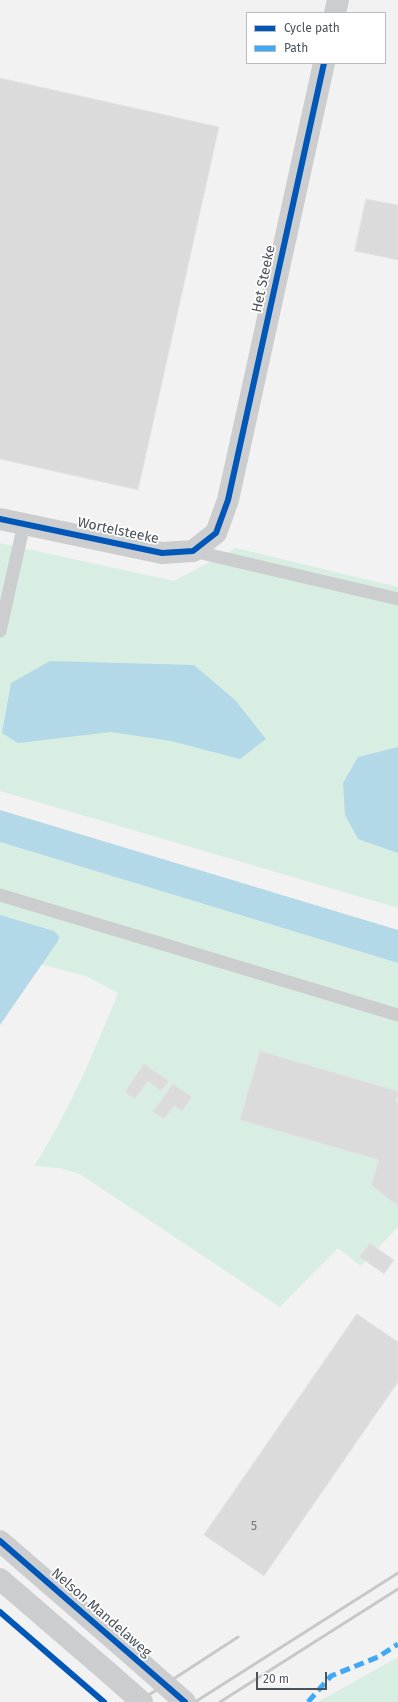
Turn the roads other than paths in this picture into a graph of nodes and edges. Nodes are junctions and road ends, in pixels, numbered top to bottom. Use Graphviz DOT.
graph roads {
  1 [pos="338,0"];
  2 [pos="335,12"];
  3 [pos="324,64"];
  4 [pos="0,519"];
  5 [pos="24,524"];
  6 [pos="193,550"];
  7 [pos="398,599"];
  8 [pos="0,631"];
  9 [pos="0,895"];
  10 [pos="398,1015"];
  11 [pos="0,1541"];
  12 [pos="0,1578"];
  13 [pos="142,1702"];
  14 [pos="185,1702"];
  1 -- 2 [label="street"];
  3 -- 6 [label="street, Het Steeke"];
  4 -- 5 [label="street, Wortelsteeke"];
  5 -- 6 [label="street, Wortelsteeke"];
  5 -- 8 [label="lane"];
  6 -- 7 [label="lane"];
  9 -- 10 [label="lane"];
  11 -- 14 [label="street, Nelson Mandelaweg, bridge"];
  12 -- 13 [label="street, bridge"];
}
